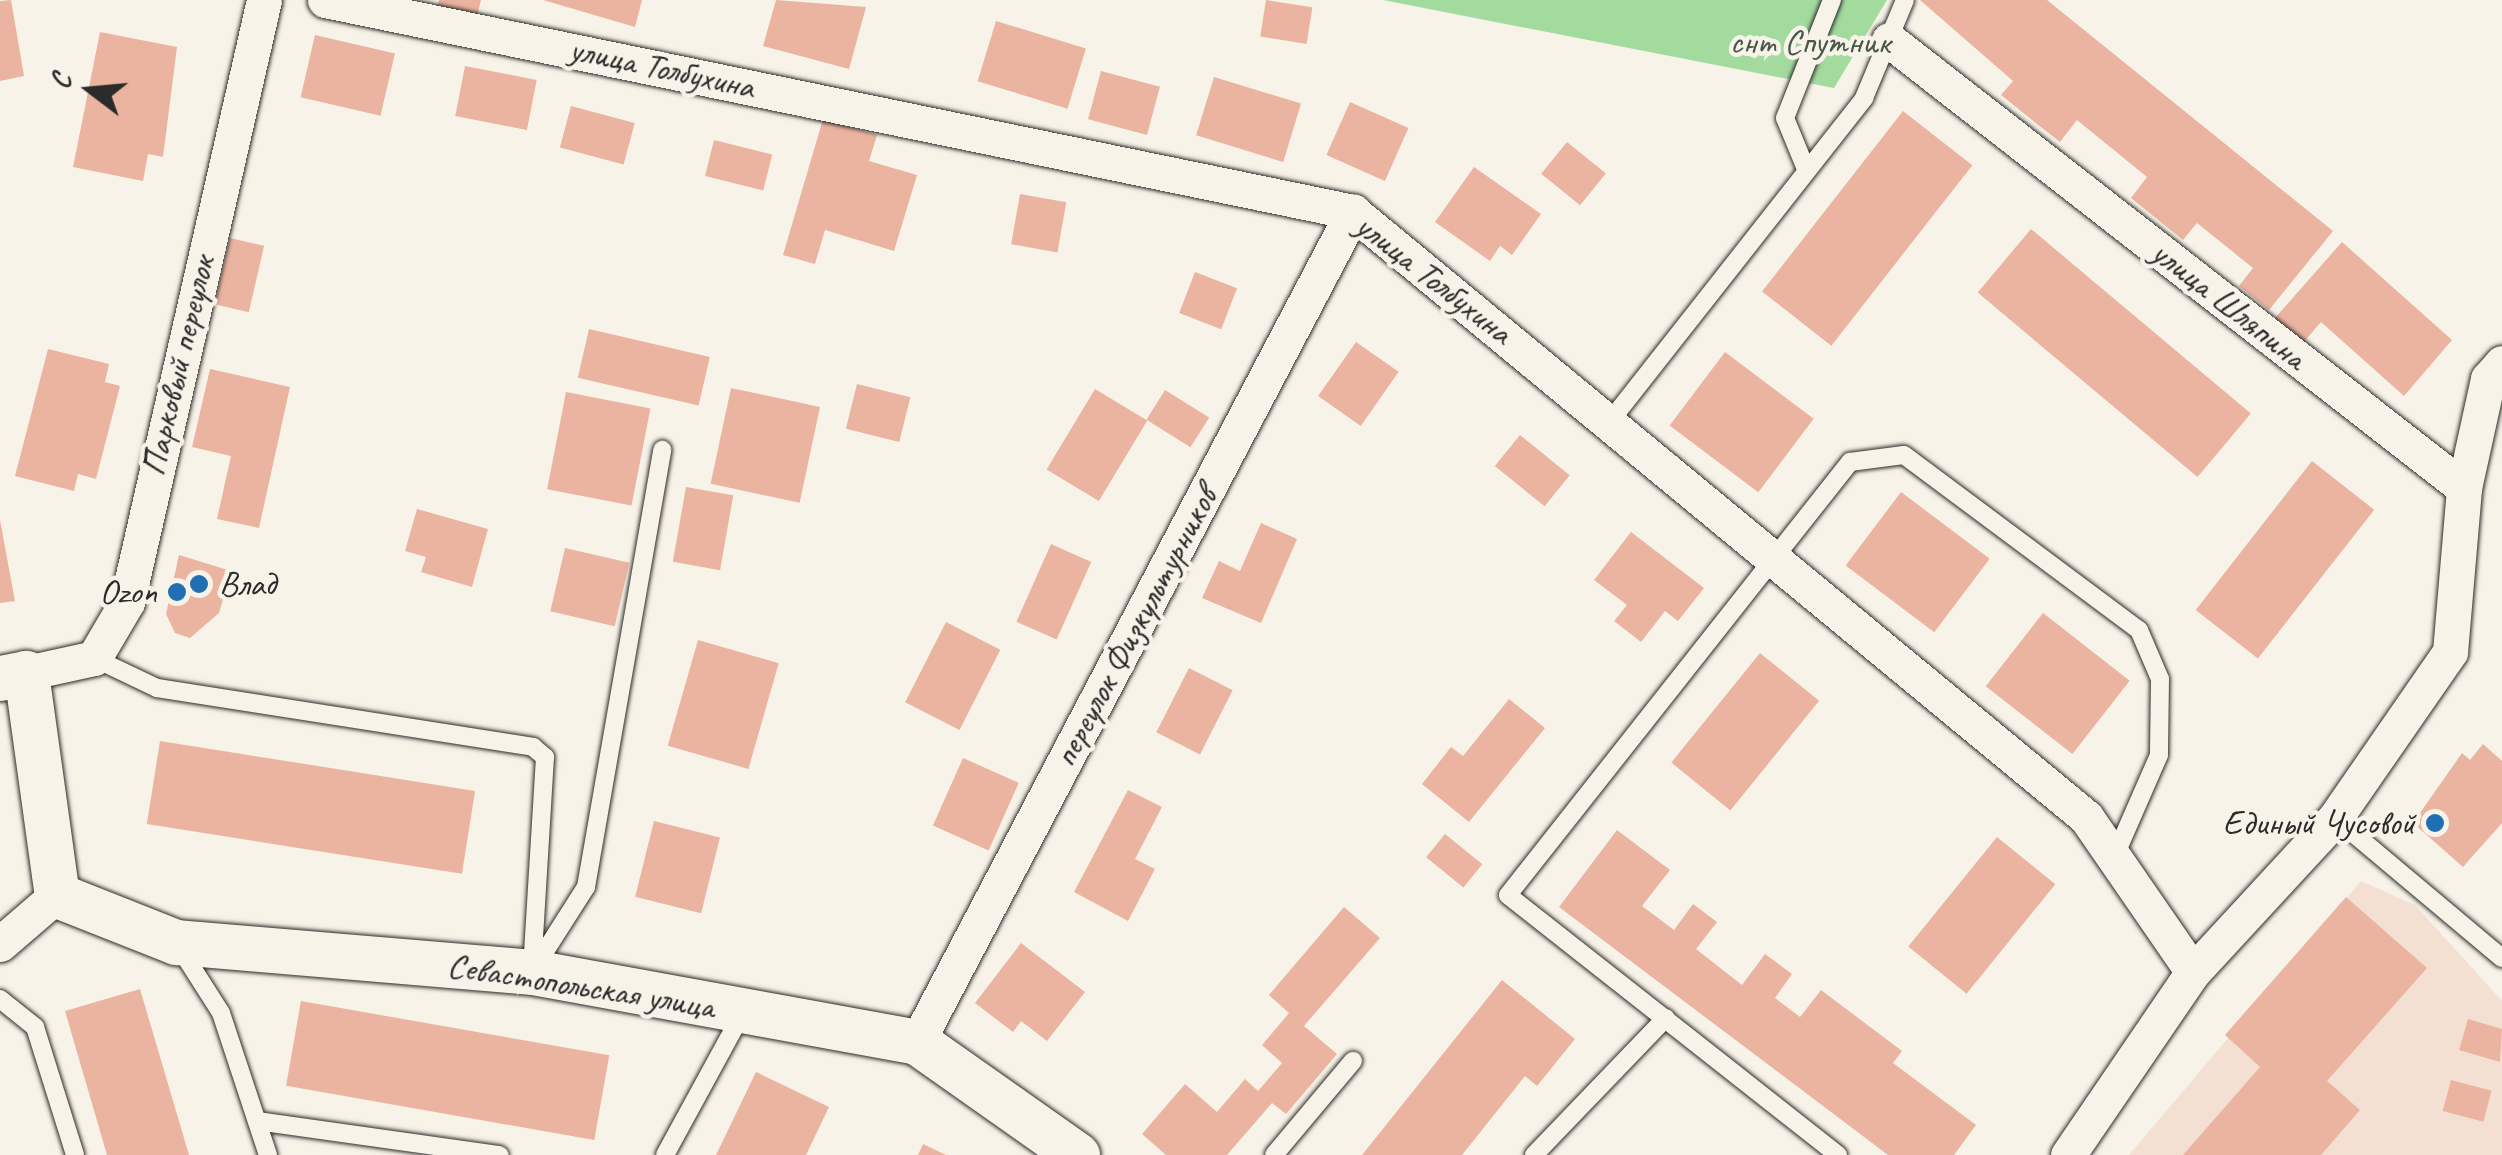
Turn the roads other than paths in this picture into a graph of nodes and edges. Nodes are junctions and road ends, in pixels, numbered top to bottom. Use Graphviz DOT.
graph roads {
  1 [pos="264,0"];
  2 [pos="325,0"];
  3 [pos="1832,0"];
  4 [pos="1905,0"];
  5 [pos="1889,40"];
  6 [pos="1806,169"];
  7 [pos="1353,212"];
  8 [pos="2502,362"];
  9 [pos="1611,420"];
  10 [pos="662,450"];
  11 [pos="2464,488"];
  12 [pos="1772,562"];
  13 [pos="94,658"];
  14 [pos="13,675"];
  15 [pos="2335,818"];
  16 [pos="2114,858"];
  17 [pos="57,895"];
  18 [pos="176,942"];
  19 [pos="0,944"];
  20 [pos="2502,958"];
  21 [pos="532,972"];
  22 [pos="2193,972"];
  23 [pos="0,999"];
  24 [pos="743,1012"];
  25 [pos="1666,1018"];
  26 [pos="917,1042"];
  27 [pos="1353,1061"];
  28 [pos="257,1122"];
  29 [pos="76,1155"];
  30 [pos="268,1155"];
  31 [pos="500,1155"];
  32 [pos="665,1155"];
  33 [pos="1076,1155"];
  34 [pos="1274,1155"];
  35 [pos="1534,1155"];
  36 [pos="1838,1155"];
  37 [pos="2068,1155"];
  1 -- 13 [label="street, Парковый переулок"];
  2 -- 7 [label="street, улица Толбухина"];
  3 -- 6 [label="lane"];
  4 -- 5 [label="lane"];
  5 -- 6 [label="lane"];
  5 -- 11 [label="street, улица Шляпина"];
  6 -- 9 [label="lane"];
  7 -- 9 [label="street, улица Толбухина"];
  7 -- 26 [label="street, переулок Физкультурников"];
  8 -- 11 [label="street"];
  9 -- 12 [label="street, улица Толбухина"];
  10 -- 21 [label="lane"];
  11 -- 15 [label="street"];
  12 -- 16 [label="street, улица Толбухина"];
  12 -- 16 [label="lane"];
  12 -- 25 [label="lane"];
  13 -- 14 [label="street"];
  13 -- 21 [label="lane"];
  14 -- 17 [label="street"];
  15 -- 20 [label="lane"];
  15 -- 22 [label="street"];
  16 -- 22 [label="street, улица Толбухина"];
  17 -- 18 [label="street, Севастопольская улица"];
  17 -- 19 [label="street"];
  18 -- 21 [label="street, Севастопольская улица"];
  18 -- 28 [label="lane"];
  21 -- 24 [label="street, Севастопольская улица"];
  22 -- 37 [label="street"];
  23 -- 29 [label="lane"];
  24 -- 26 [label="street, Севастопольская улица"];
  24 -- 32 [label="lane"];
  25 -- 35 [label="lane"];
  25 -- 36 [label="lane"];
  26 -- 33 [label="street, Севастопольская улица"];
  27 -- 34 [label="lane"];
  28 -- 30 [label="lane"];
  28 -- 31 [label="lane"];
}
